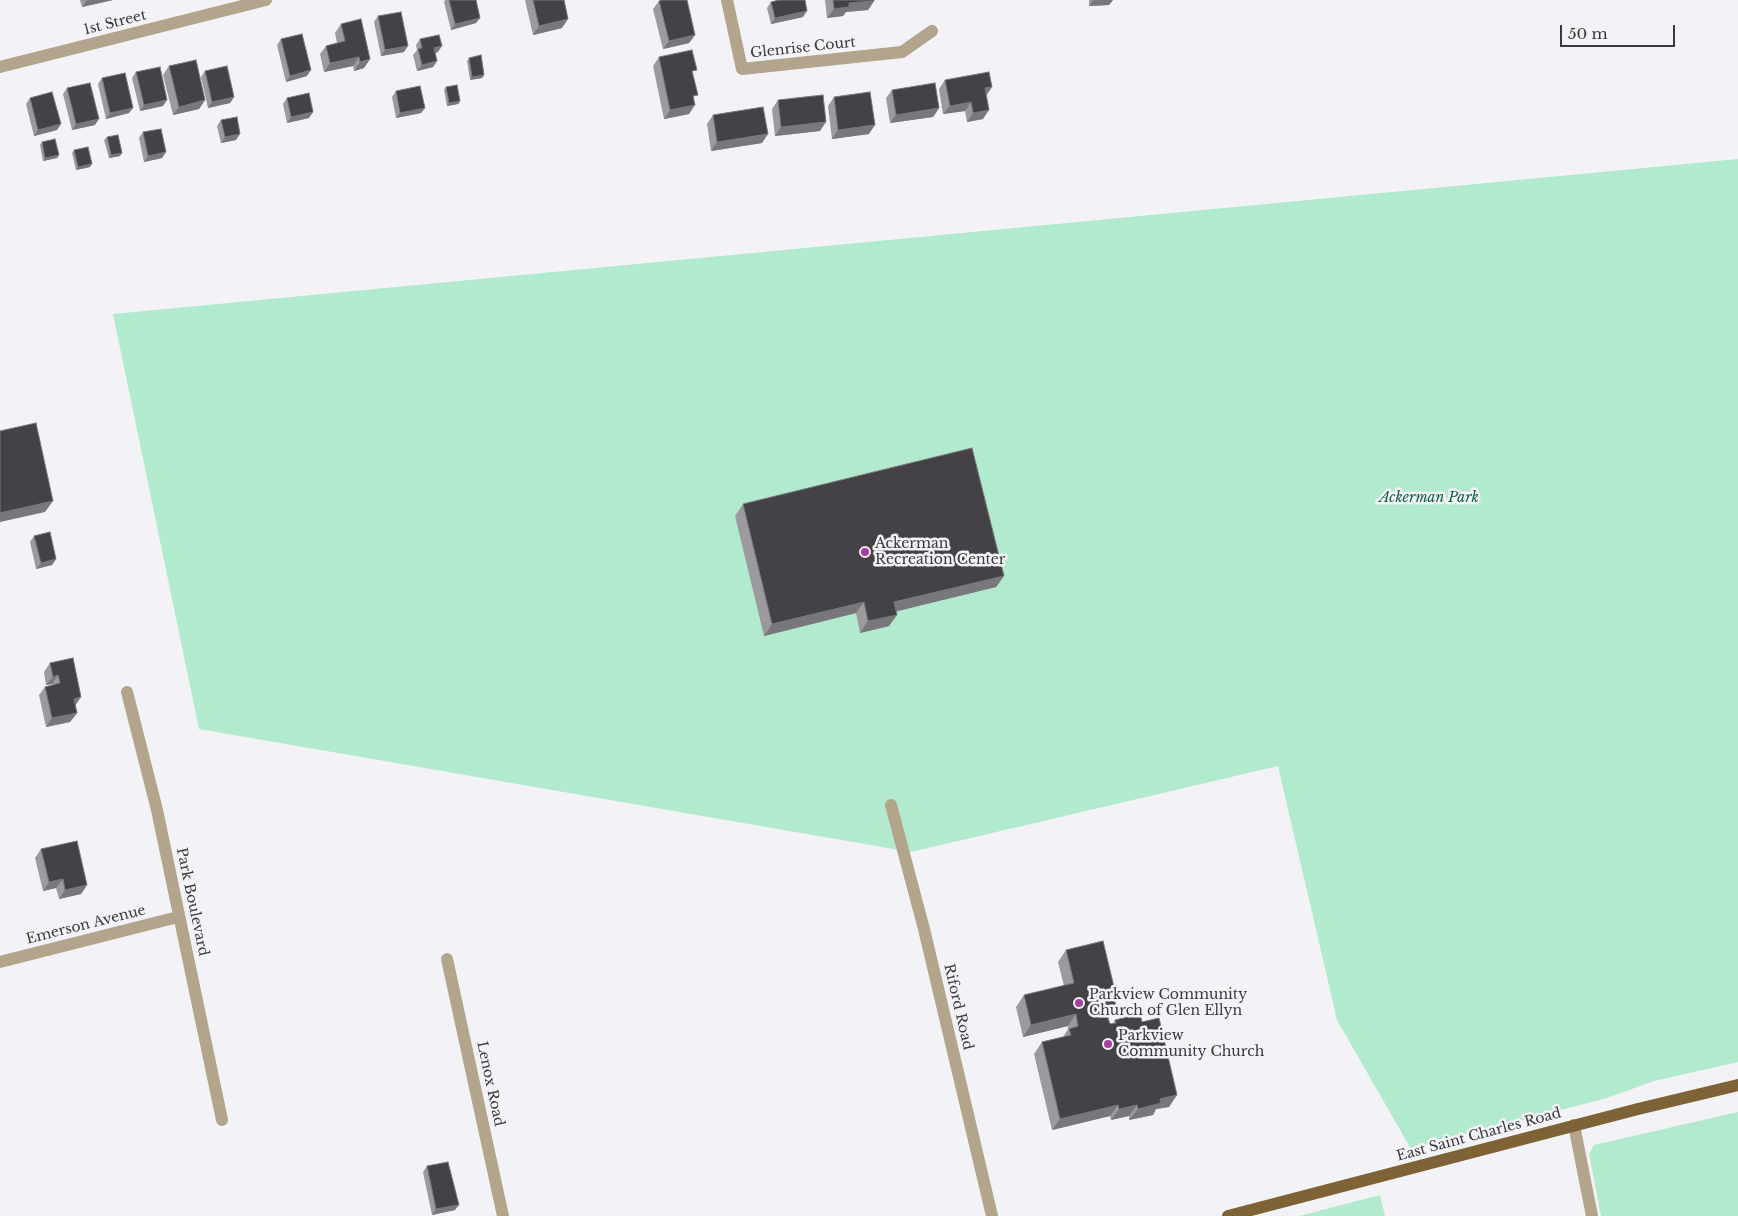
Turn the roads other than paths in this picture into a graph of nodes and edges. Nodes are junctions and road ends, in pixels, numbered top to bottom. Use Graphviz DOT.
graph roads {
  1 [pos="266,0"];
  2 [pos="727,0"];
  3 [pos="932,31"];
  4 [pos="0,65"];
  5 [pos="127,692"];
  6 [pos="891,805"];
  7 [pos="178,917"];
  8 [pos="447,959"];
  9 [pos="0,962"];
  10 [pos="1738,1085"];
  11 [pos="222,1120"];
  12 [pos="1574,1126"];
  13 [pos="503,1216"];
  14 [pos="992,1216"];
  15 [pos="1228,1216"];
  16 [pos="1592,1216"];
  1 -- 4 [label="street, 1st Street"];
  2 -- 3 [label="street, Glenrise Court"];
  5 -- 7 [label="street, Park Boulevard"];
  6 -- 14 [label="street, Riford Road"];
  7 -- 9 [label="street, Emerson Avenue"];
  7 -- 11 [label="street, Park Boulevard"];
  8 -- 13 [label="street, Lenox Road"];
  10 -- 12 [label="main road, East Saint Charles Road"];
  12 -- 15 [label="main road, East Saint Charles Road"];
  12 -- 16 [label="street"];
}
